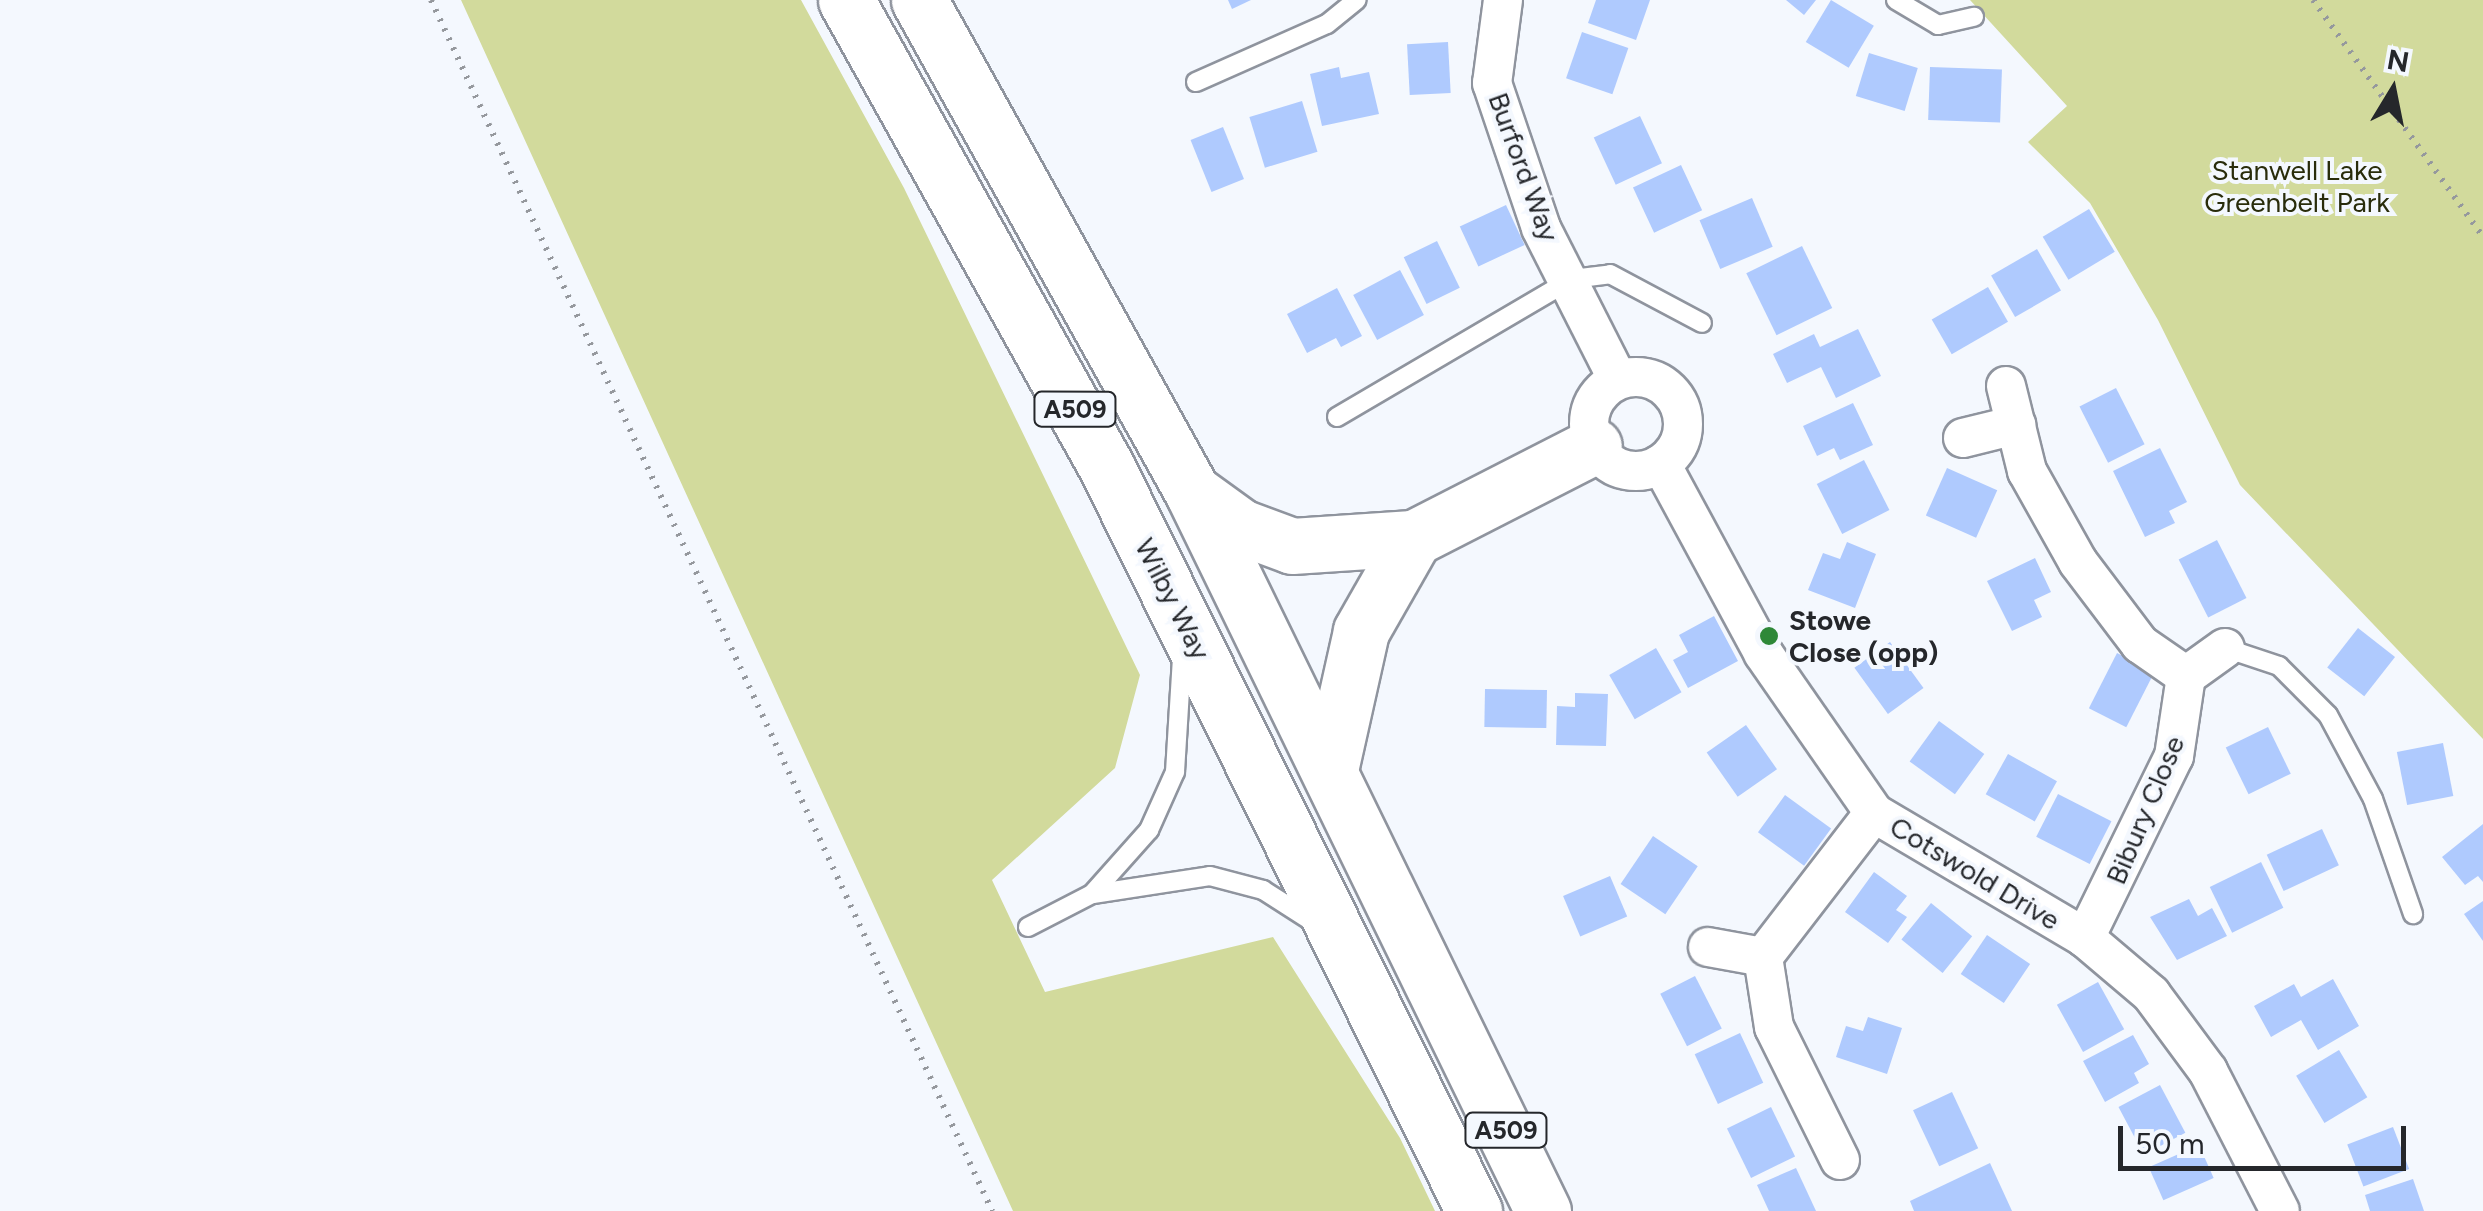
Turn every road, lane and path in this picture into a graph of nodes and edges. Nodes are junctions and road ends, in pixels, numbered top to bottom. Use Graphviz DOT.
graph roads {
  1 [pos="432,0"];
  2 [pos="846,0"];
  3 [pos="919,0"];
  4 [pos="1357,0"];
  5 [pos="1502,0"];
  6 [pos="1896,0"];
  7 [pos="2313,0"];
  8 [pos="1974,16"];
  9 [pos="1196,82"];
  10 [pos="2483,237"];
  11 [pos="1572,280"];
  12 [pos="1702,323"];
  13 [pos="1618,380"];
  14 [pos="2006,386"];
  15 [pos="1337,416"];
  16 [pos="2016,426"];
  17 [pos="1963,438"];
  18 [pos="1594,446"];
  19 [pos="1660,464"];
  20 [pos="1192,491"];
  21 [pos="1414,538"];
  22 [pos="1183,617"];
  23 [pos="2226,648"];
  24 [pos="2186,676"];
  25 [pos="1330,770"];
  26 [pos="1874,813"];
  27 [pos="1092,894"];
  28 [pos="2413,914"];
  29 [pos="1028,926"];
  30 [pos="2086,938"];
  31 [pos="1708,948"];
  32 [pos="1349,949"];
  33 [pos="1763,957"];
  34 [pos="1840,1160"];
  35 [pos="992,1211"];
  36 [pos="1474,1211"];
  37 [pos="1543,1211"];
  38 [pos="2280,1211"];
  1 -- 35 [label="path"];
  2 -- 22 [label="highway, Wilby Way / A509"];
  3 -- 20 [label="highway, A509"];
  4 -- 9 [label="lane"];
  5 -- 11 [label="street, Burford Way"];
  6 -- 8 [label="lane"];
  7 -- 10 [label="path"];
  11 -- 12 [label="lane"];
  11 -- 13 [label="street, Burford Way"];
  11 -- 15 [label="lane"];
  13 -- 18 [label="street"];
  13 -- 19 [label="street"];
  14 -- 16 [label="street"];
  16 -- 17 [label="street"];
  16 -- 24 [label="street"];
  18 -- 19 [label="street"];
  18 -- 21 [label="highway"];
  19 -- 26 [label="street, Cotswold Drive"];
  20 -- 21 [label="highway"];
  20 -- 25 [label="highway, A509"];
  21 -- 25 [label="highway"];
  22 -- 27 [label="lane"];
  22 -- 32 [label="highway, Wilby Way / A509"];
  23 -- 24 [label="street"];
  23 -- 28 [label="lane"];
  24 -- 30 [label="street, Bibury Close"];
  25 -- 37 [label="highway, A509"];
  26 -- 30 [label="street, Cotswold Drive"];
  26 -- 33 [label="street"];
  27 -- 29 [label="lane"];
  27 -- 32 [label="lane"];
  30 -- 38 [label="street, Cotswold Drive"];
  31 -- 33 [label="street"];
  32 -- 36 [label="highway, Wilby Way / A509"];
  33 -- 34 [label="street"];
}
